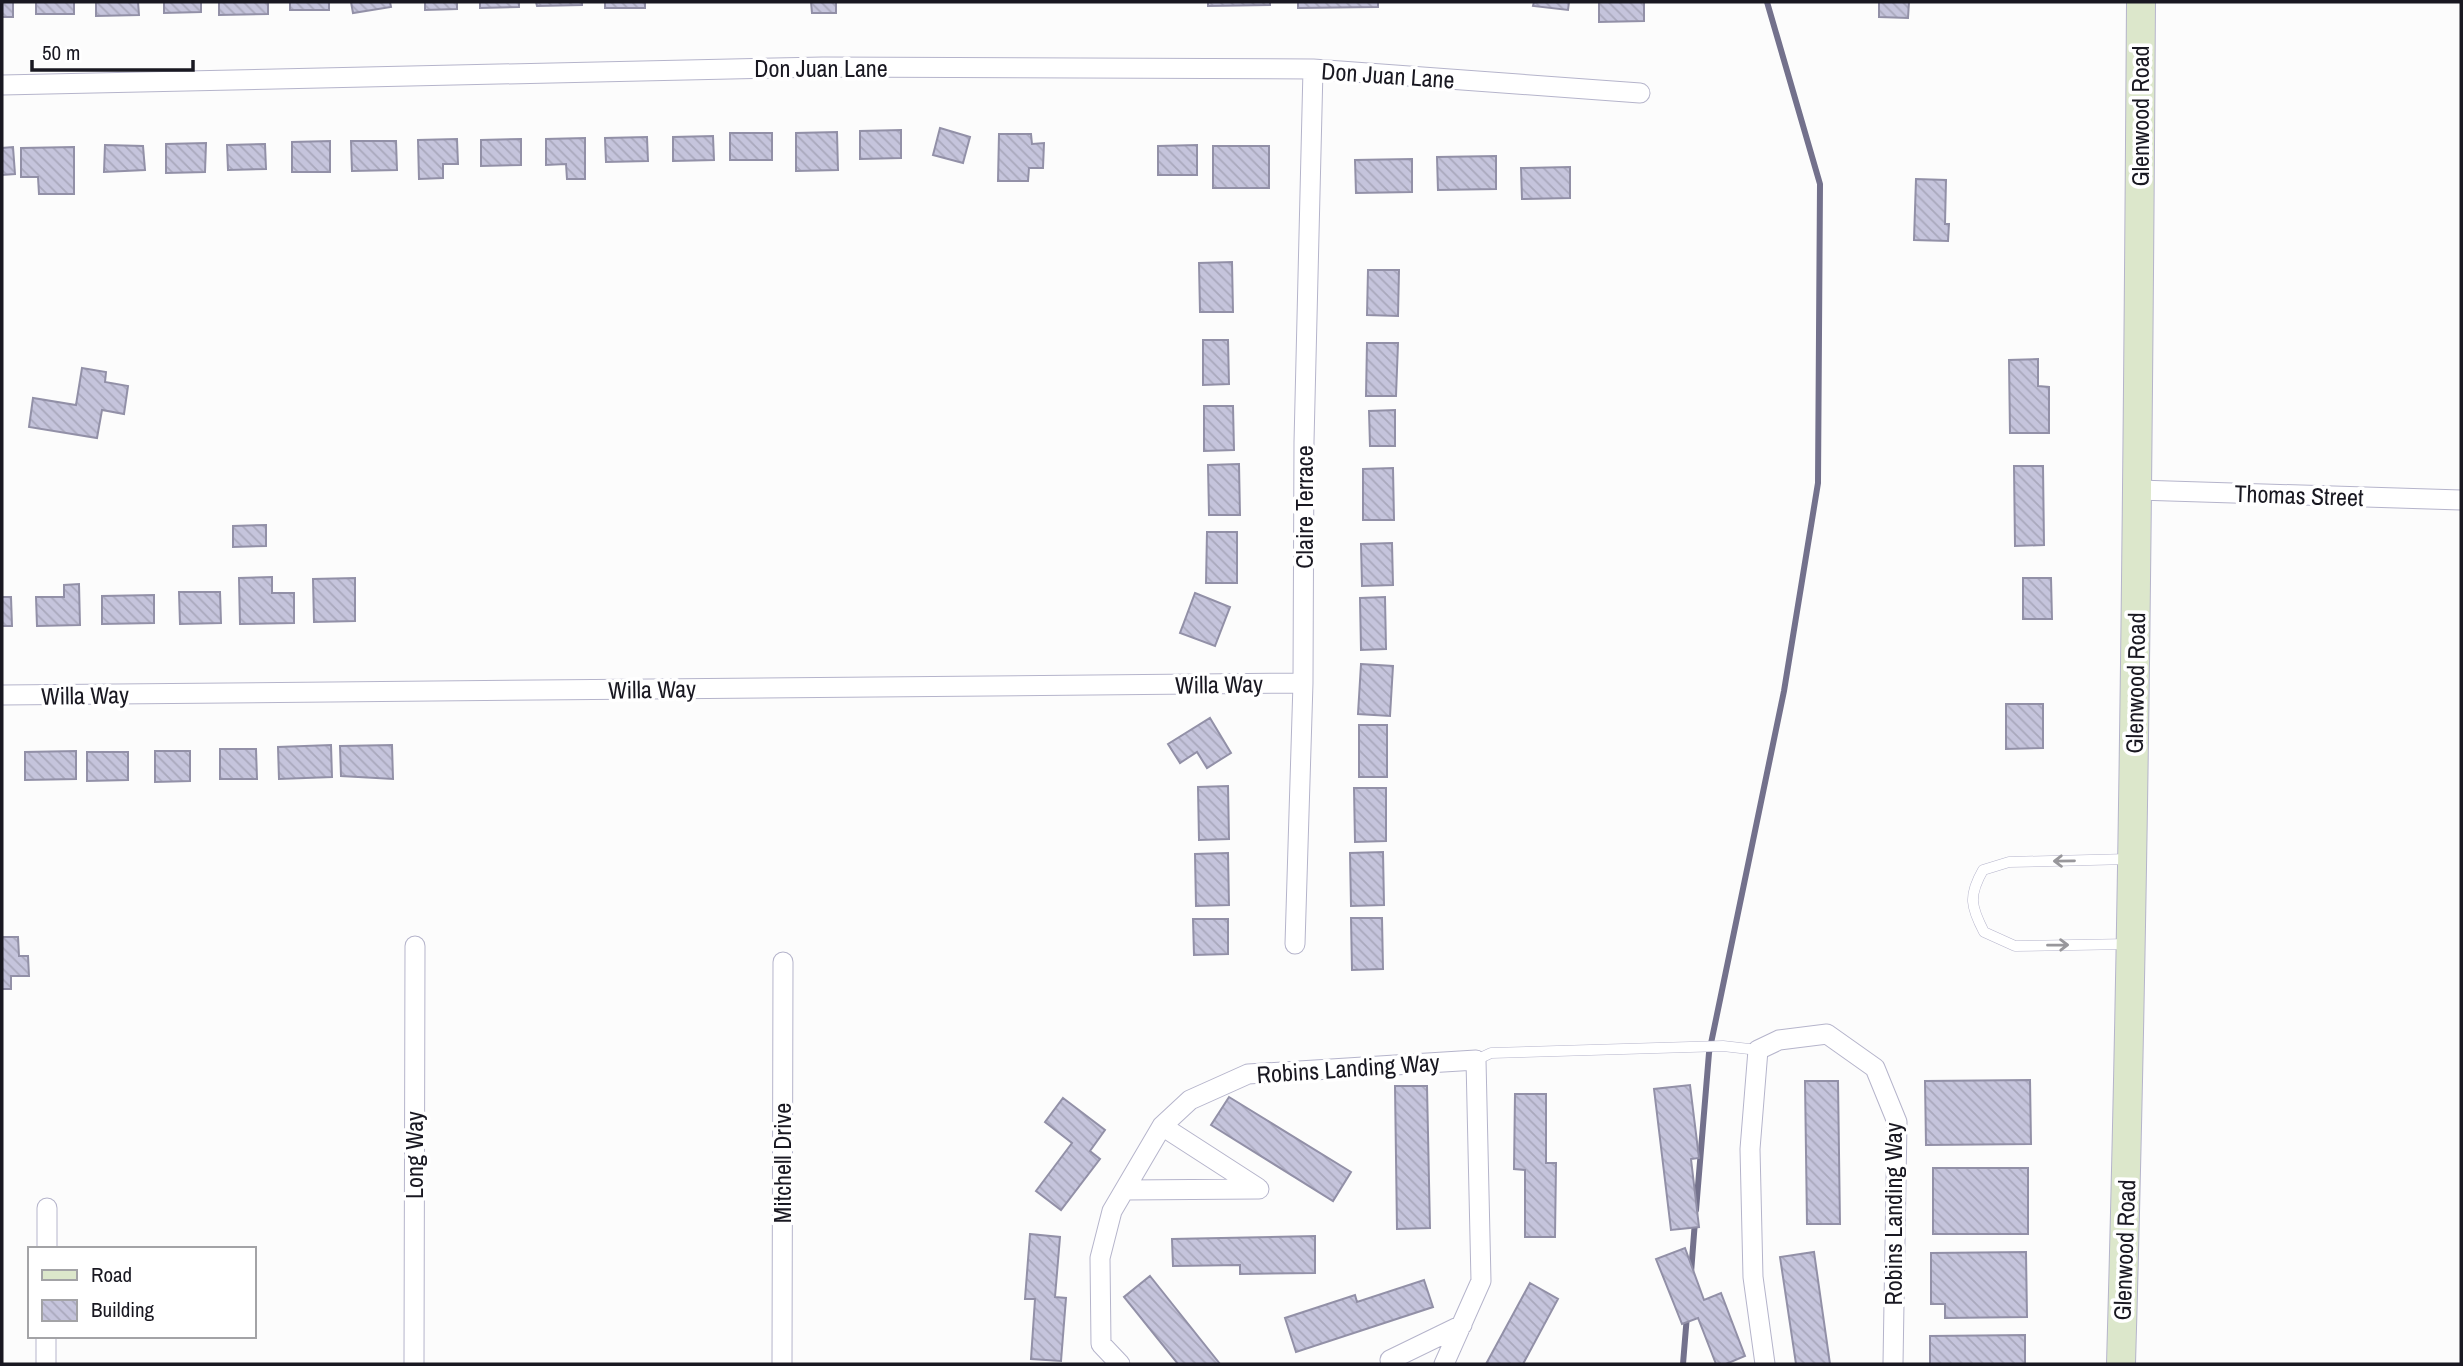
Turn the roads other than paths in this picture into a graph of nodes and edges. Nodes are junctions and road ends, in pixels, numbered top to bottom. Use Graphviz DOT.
graph roads {
  1 [pos="2141,2"];
  2 [pos="1313,69"];
  3 [pos="2,85"];
  4 [pos="1640,93"];
  5 [pos="2138,490"];
  6 [pos="2461,500"];
  7 [pos="1303,683"];
  8 [pos="2,695"];
  9 [pos="2133,859"];
  10 [pos="1295,944"];
  11 [pos="2131,944"];
  12 [pos="415,946"];
  13 [pos="783,962"];
  14 [pos="1758,1050"];
  15 [pos="1476,1060"];
  16 [pos="1162,1126"];
  17 [pos="1125,1190"];
  18 [pos="47,1208"];
  19 [pos="47,1247"];
  20 [pos="1462,1325"];
  21 [pos="46,1338"];
  22 [pos="46,1364"];
  23 [pos="414,1364"];
  24 [pos="782,1364"];
  25 [pos="1120,1364"];
  26 [pos="1393,1364"];
  27 [pos="1444,1364"];
  28 [pos="1765,1364"];
  29 [pos="1893,1364"];
  30 [pos="2121,1364"];
  1 -- 5 [label="main road, Glenwood Road"];
  2 -- 3 [label="street, Don Juan Lane"];
  2 -- 4 [label="street, Don Juan Lane"];
  2 -- 7 [label="street, Claire Terrace"];
  5 -- 6 [label="street, Thomas Street"];
  5 -- 9 [label="main road, Glenwood Road"];
  7 -- 8 [label="street, Willa Way"];
  7 -- 10 [label="street, Claire Terrace"];
  9 -- 11 [label="main road, Glenwood Road"];
  9 -- 11 [label="lane, one-way"];
  11 -- 30 [label="main road, Glenwood Road"];
  12 -- 23 [label="street, Long Way"];
  13 -- 24 [label="street, Mitchell Drive"];
  14 -- 15 [label="lane"];
  14 -- 28 [label="street"];
  14 -- 29 [label="street, Robins Landing Way"];
  15 -- 16 [label="street, Robins Landing Way"];
  15 -- 20 [label="street"];
  16 -- 17 [label="street, Robins Landing Way"];
  16 -- 17 [label="street"];
  17 -- 25 [label="street, Robins Landing Way"];
  18 -- 19 [label="street"];
  20 -- 26 [label="street"];
  20 -- 27 [label="street"];
  21 -- 22 [label="street"];
}
